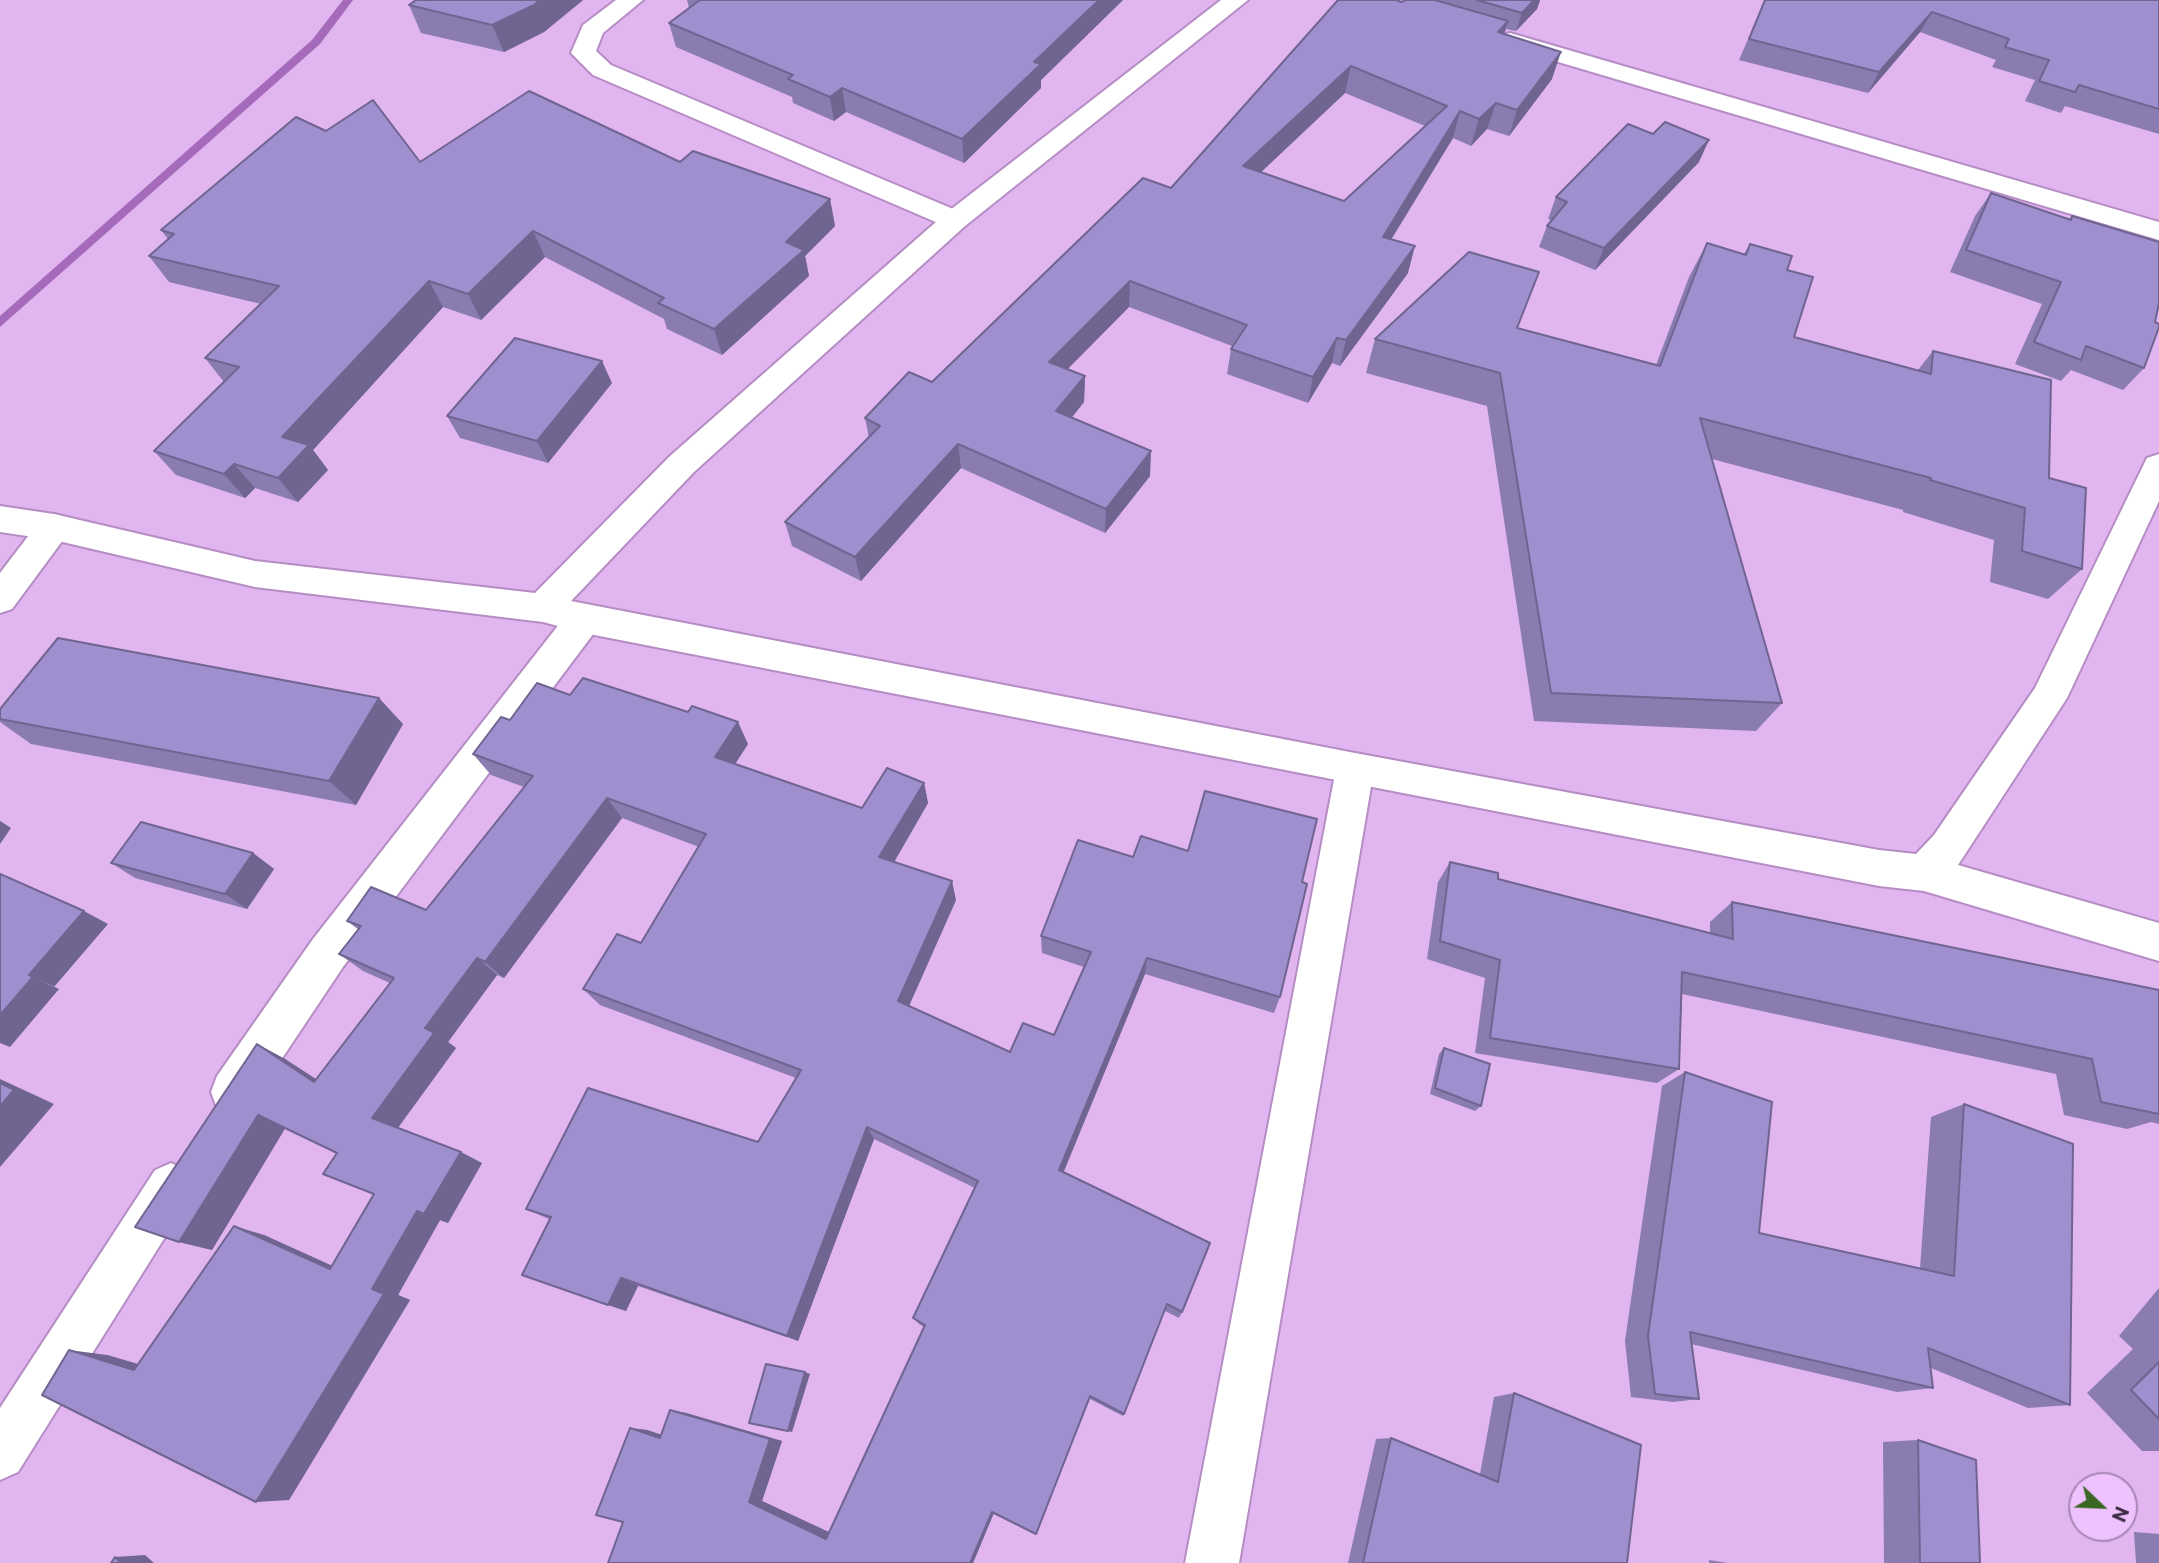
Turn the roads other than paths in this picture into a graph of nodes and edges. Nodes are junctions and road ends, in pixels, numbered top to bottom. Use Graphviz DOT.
graph roads {
  1 [pos="631,0"];
  2 [pos="1236,0"];
  3 [pos="1480,31"];
  4 [pos="955,220"];
  5 [pos="2159,231"];
  6 [pos="2159,466"];
  7 [pos="0,519"];
  8 [pos="54,527"];
  9 [pos="0,598"];
  10 [pos="543,608"];
  11 [pos="584,619"];
  12 [pos="1355,769"];
  13 [pos="1924,873"];
  14 [pos="2159,942"];
  15 [pos="212,1124"];
  16 [pos="188,1158"];
  17 [pos="0,1454"];
  18 [pos="1212,1563"];
  1 -- 4 [label="street"];
  2 -- 4 [label="street"];
  3 -- 5 [label="street"];
  4 -- 10 [label="street"];
  6 -- 13 [label="street"];
  7 -- 8 [label="street"];
  8 -- 9 [label="street"];
  8 -- 10 [label="street"];
  10 -- 11 [label="street"];
  11 -- 12 [label="street"];
  11 -- 15 [label="street"];
  12 -- 13 [label="street"];
  12 -- 18 [label="street"];
  13 -- 14 [label="street"];
  16 -- 17 [label="street"];
}
